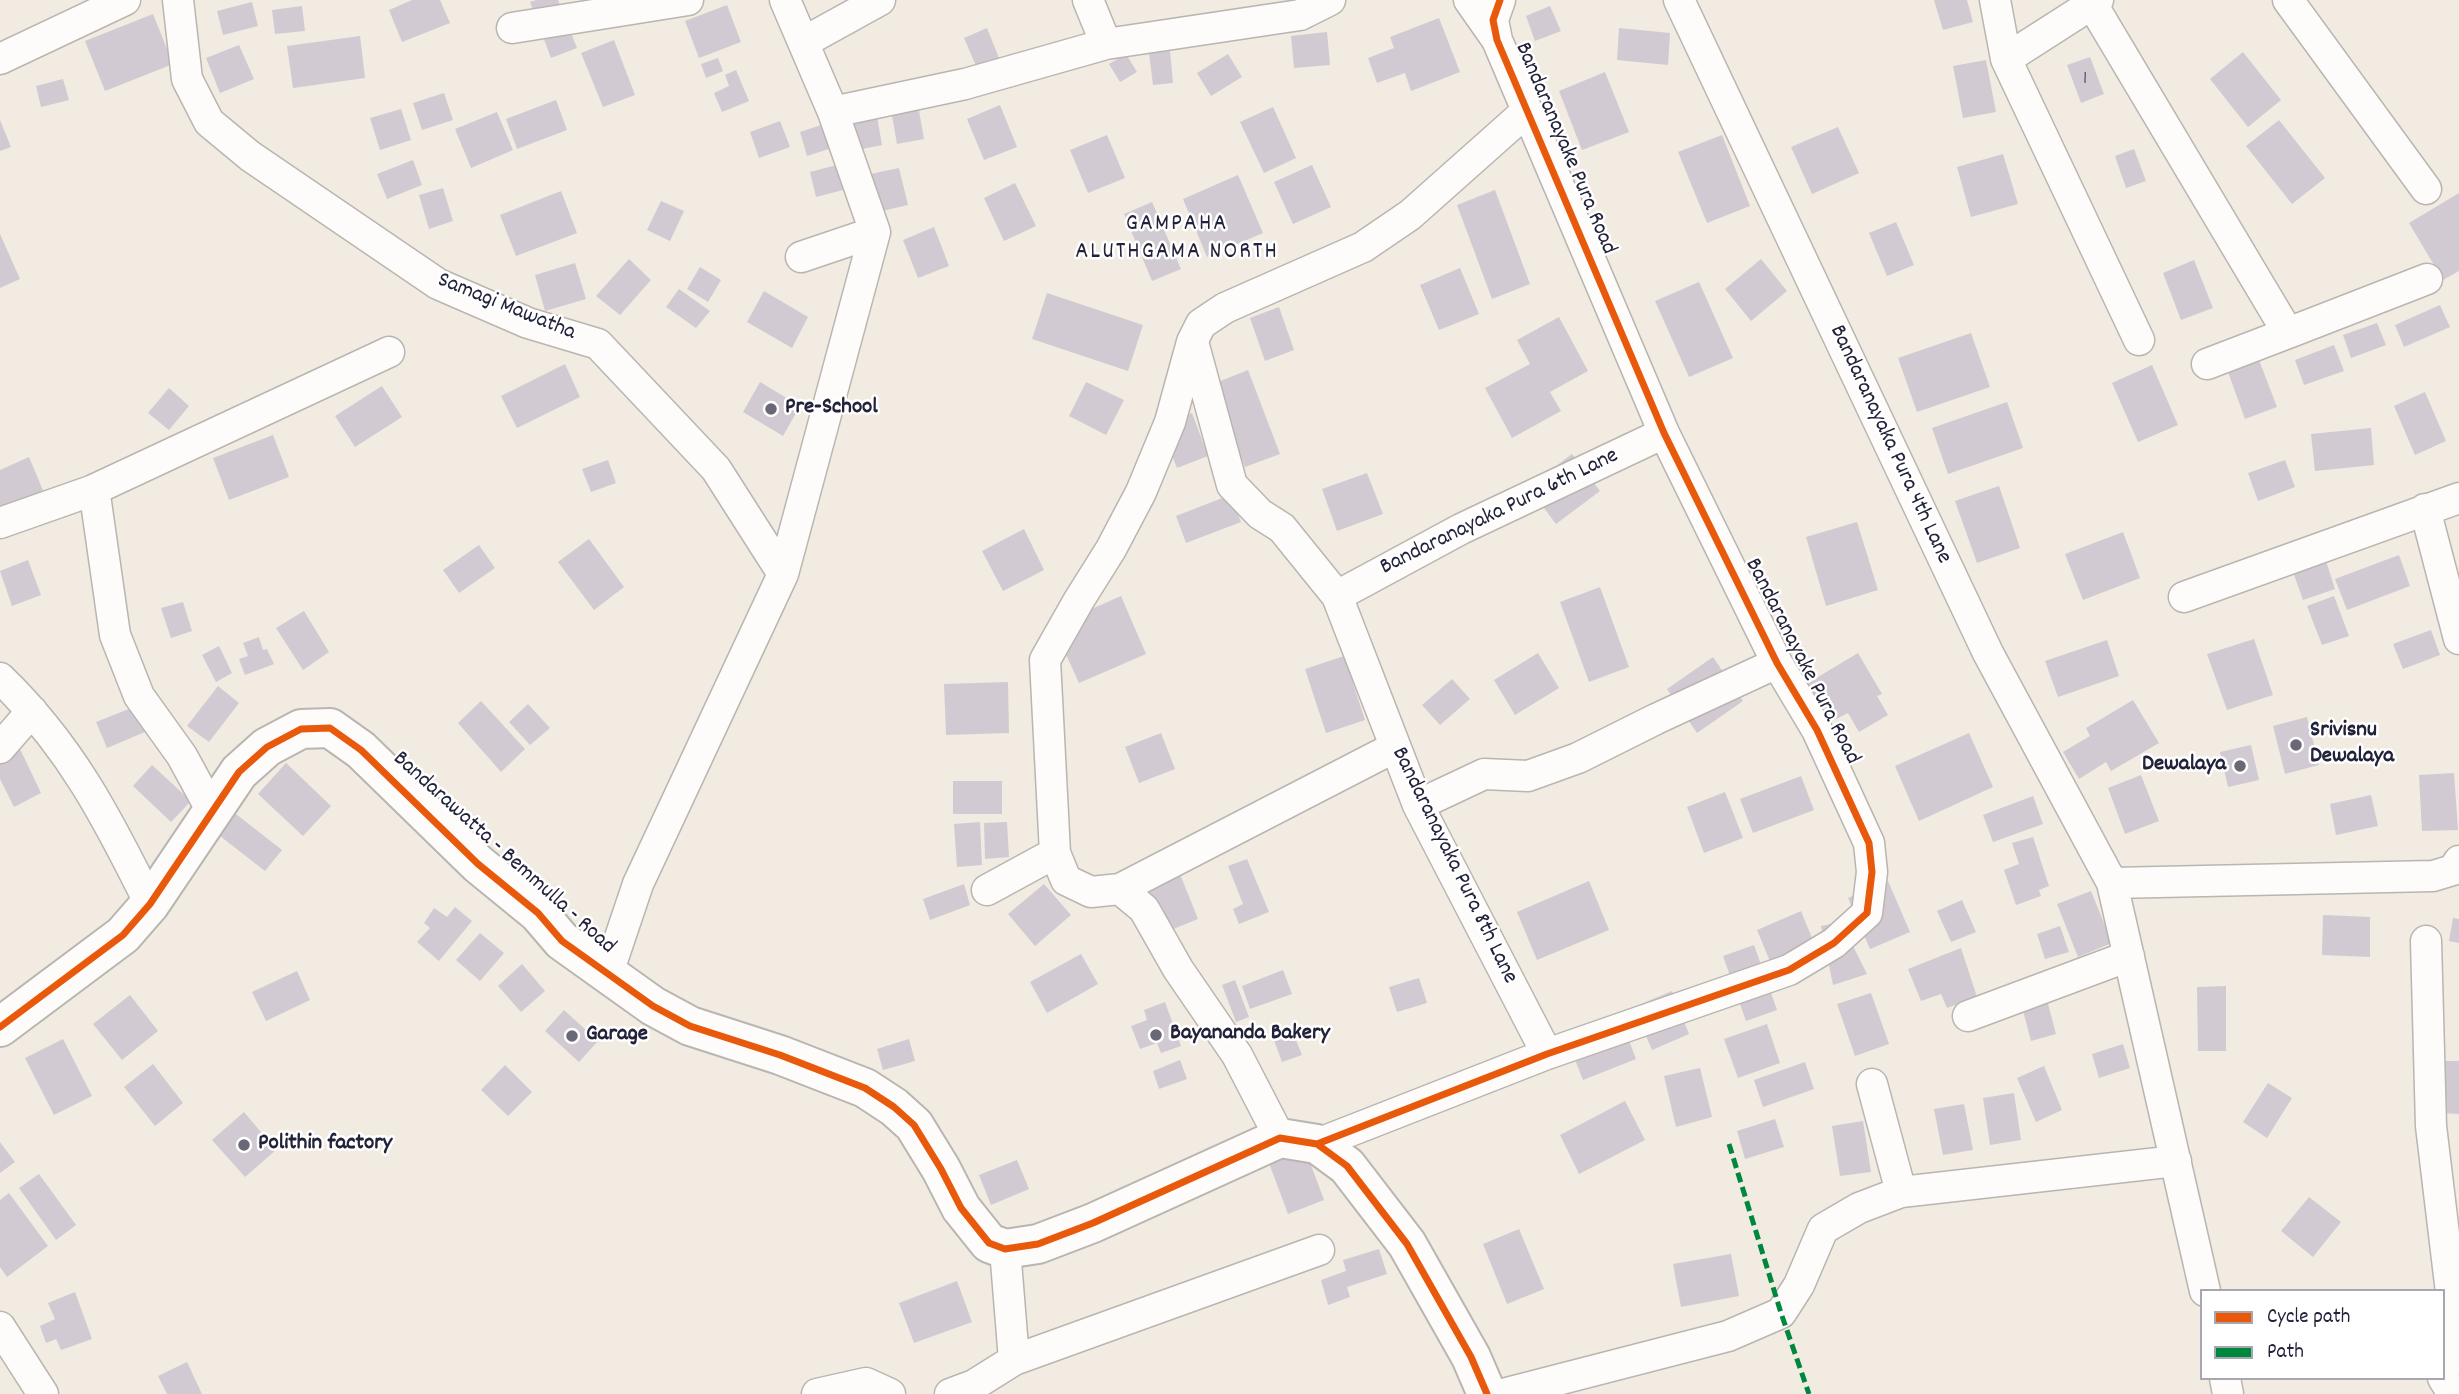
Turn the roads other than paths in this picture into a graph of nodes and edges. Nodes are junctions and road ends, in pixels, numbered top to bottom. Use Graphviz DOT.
graph roads {
  1 [pos="125,0"];
  2 [pos="178,0"];
  3 [pos="688,0"];
  4 [pos="785,0"];
  5 [pos="880,0"];
  6 [pos="1088,0"];
  7 [pos="1330,0"];
  8 [pos="1469,0"];
  9 [pos="1500,0"];
  10 [pos="1679,0"];
  11 [pos="1995,0"];
  12 [pos="2288,0"];
  13 [pos="2095,2"];
  14 [pos="512,28"];
  15 [pos="1497,40"];
  16 [pos="804,42"];
  17 [pos="1106,44"];
  18 [pos="0,59"];
  19 [pos="2006,59"];
  20 [pos="1527,111"];
  21 [pos="833,112"];
  22 [pos="2426,189"];
  23 [pos="875,232"];
  24 [pos="801,257"];
  25 [pos="2427,279"];
  26 [pos="2287,333"];
  27 [pos="2139,340"];
  28 [pos="1192,342"];
  29 [pos="389,352"];
  30 [pos="2207,364"];
  31 [pos="1664,433"];
  32 [pos="91,491"];
  33 [pos="2459,498"];
  34 [pos="2425,509"];
  35 [pos="0,523"];
  36 [pos="783,574"];
  37 [pos="1337,596"];
  38 [pos="2184,597"];
  39 [pos="2459,639"];
  40 [pos="1777,663"];
  41 [pos="0,678"];
  42 [pos="32,710"];
  43 [pos="1395,747"];
  44 [pos="0,748"];
  45 [pos="1418,805"];
  46 [pos="213,813"];
  47 [pos="1055,853"];
  48 [pos="2459,861"];
  49 [pos="2112,883"];
  50 [pos="987,890"];
  51 [pos="1120,890"];
  52 [pos="150,904"];
  53 [pos="2426,941"];
  54 [pos="2129,956"];
  55 [pos="607,976"];
  56 [pos="1968,1016"];
  57 [pos="0,1027"];
  58 [pos="1547,1054"];
  59 [pos="1872,1084"];
  60 [pos="1280,1138"];
  61 [pos="1317,1144"];
  62 [pos="2176,1161"];
  63 [pos="1901,1192"];
  64 [pos="1005,1249"];
  65 [pos="1319,1250"];
  66 [pos="2205,1289"];
  67 [pos="0,1326"];
  68 [pos="2459,1359"];
  69 [pos="1014,1360"];
  70 [pos="43,1394"];
  71 [pos="817,1394"];
  72 [pos="890,1394"];
  73 [pos="950,1394"];
  74 [pos="1487,1394"];
  75 [pos="1503,1394"];
  1 -- 18 [label="street"];
  2 -- 36 [label="street, Samagi Mawatha"];
  3 -- 14 [label="street"];
  4 -- 16 [label="street"];
  5 -- 16 [label="street"];
  6 -- 17 [label="street"];
  7 -- 17 [label="street"];
  8 -- 15 [label="street"];
  9 -- 15 [label="street, Bandaranayake Pura Road"];
  10 -- 49 [label="street, Bandaranayaka Pura 4th Lane"];
  11 -- 19 [label="street"];
  12 -- 22 [label="street"];
  13 -- 19 [label="street"];
  13 -- 26 [label="street"];
  15 -- 20 [label="street, Bandaranayake Pura Road"];
  16 -- 21 [label="street"];
  17 -- 21 [label="street"];
  19 -- 27 [label="street"];
  20 -- 28 [label="street"];
  20 -- 31 [label="street, Bandaranayake Pura Road"];
  21 -- 23 [label="street"];
  23 -- 24 [label="street"];
  23 -- 36 [label="street"];
  25 -- 26 [label="street"];
  26 -- 30 [label="street"];
  28 -- 37 [label="street, Bandaranayaka Pura 8th Lane"];
  28 -- 47 [label="street"];
  29 -- 32 [label="street"];
  31 -- 37 [label="street, Bandaranayaka Pura 6th Lane"];
  31 -- 40 [label="street, Bandaranayake Pura Road"];
  32 -- 35 [label="street"];
  32 -- 46 [label="street"];
  33 -- 34 [label="street"];
  34 -- 38 [label="street"];
  34 -- 39 [label="street"];
  36 -- 55 [label="street"];
  37 -- 43 [label="street, Bandaranayaka Pura 8th Lane"];
  40 -- 45 [label="street"];
  40 -- 58 [label="street, Bandaranayake Pura Road"];
  41 -- 42 [label="street"];
  42 -- 44 [label="street"];
  42 -- 52 [label="street"];
  43 -- 45 [label="street, Bandaranayaka Pura 8th Lane"];
  43 -- 51 [label="street"];
  45 -- 58 [label="street, Bandaranayaka Pura 8th Lane"];
  46 -- 52 [label="street, Bandarawatta - Bemmulla - Road"];
  46 -- 55 [label="street, Bandarawatta - Bemmulla - Road"];
  47 -- 50 [label="street"];
  47 -- 51 [label="street"];
  48 -- 49 [label="street"];
  49 -- 54 [label="street, Bandaranayaka Pura 4th Lane"];
  51 -- 60 [label="street"];
  52 -- 57 [label="street, Bandarawatta - Bemmulla - Road"];
  53 -- 68 [label="street"];
  54 -- 56 [label="street"];
  54 -- 62 [label="street, Bandaranayaka Pura 4th Lane"];
  55 -- 64 [label="street, Bandarawatta - Bemmulla - Road"];
  58 -- 61 [label="street, Bandaranayake Pura Road"];
  59 -- 63 [label="street"];
  60 -- 61 [label="street"];
  60 -- 64 [label="street"];
  61 -- 74 [label="street"];
  62 -- 63 [label="street"];
  62 -- 66 [label="street, Bandaranayaka Pura 4th Lane"];
  63 -- 75 [label="street"];
  64 -- 69 [label="street"];
  65 -- 69 [label="street"];
  67 -- 70 [label="street"];
  69 -- 73 [label="street"];
  71 -- 72 [label="street"];
}
